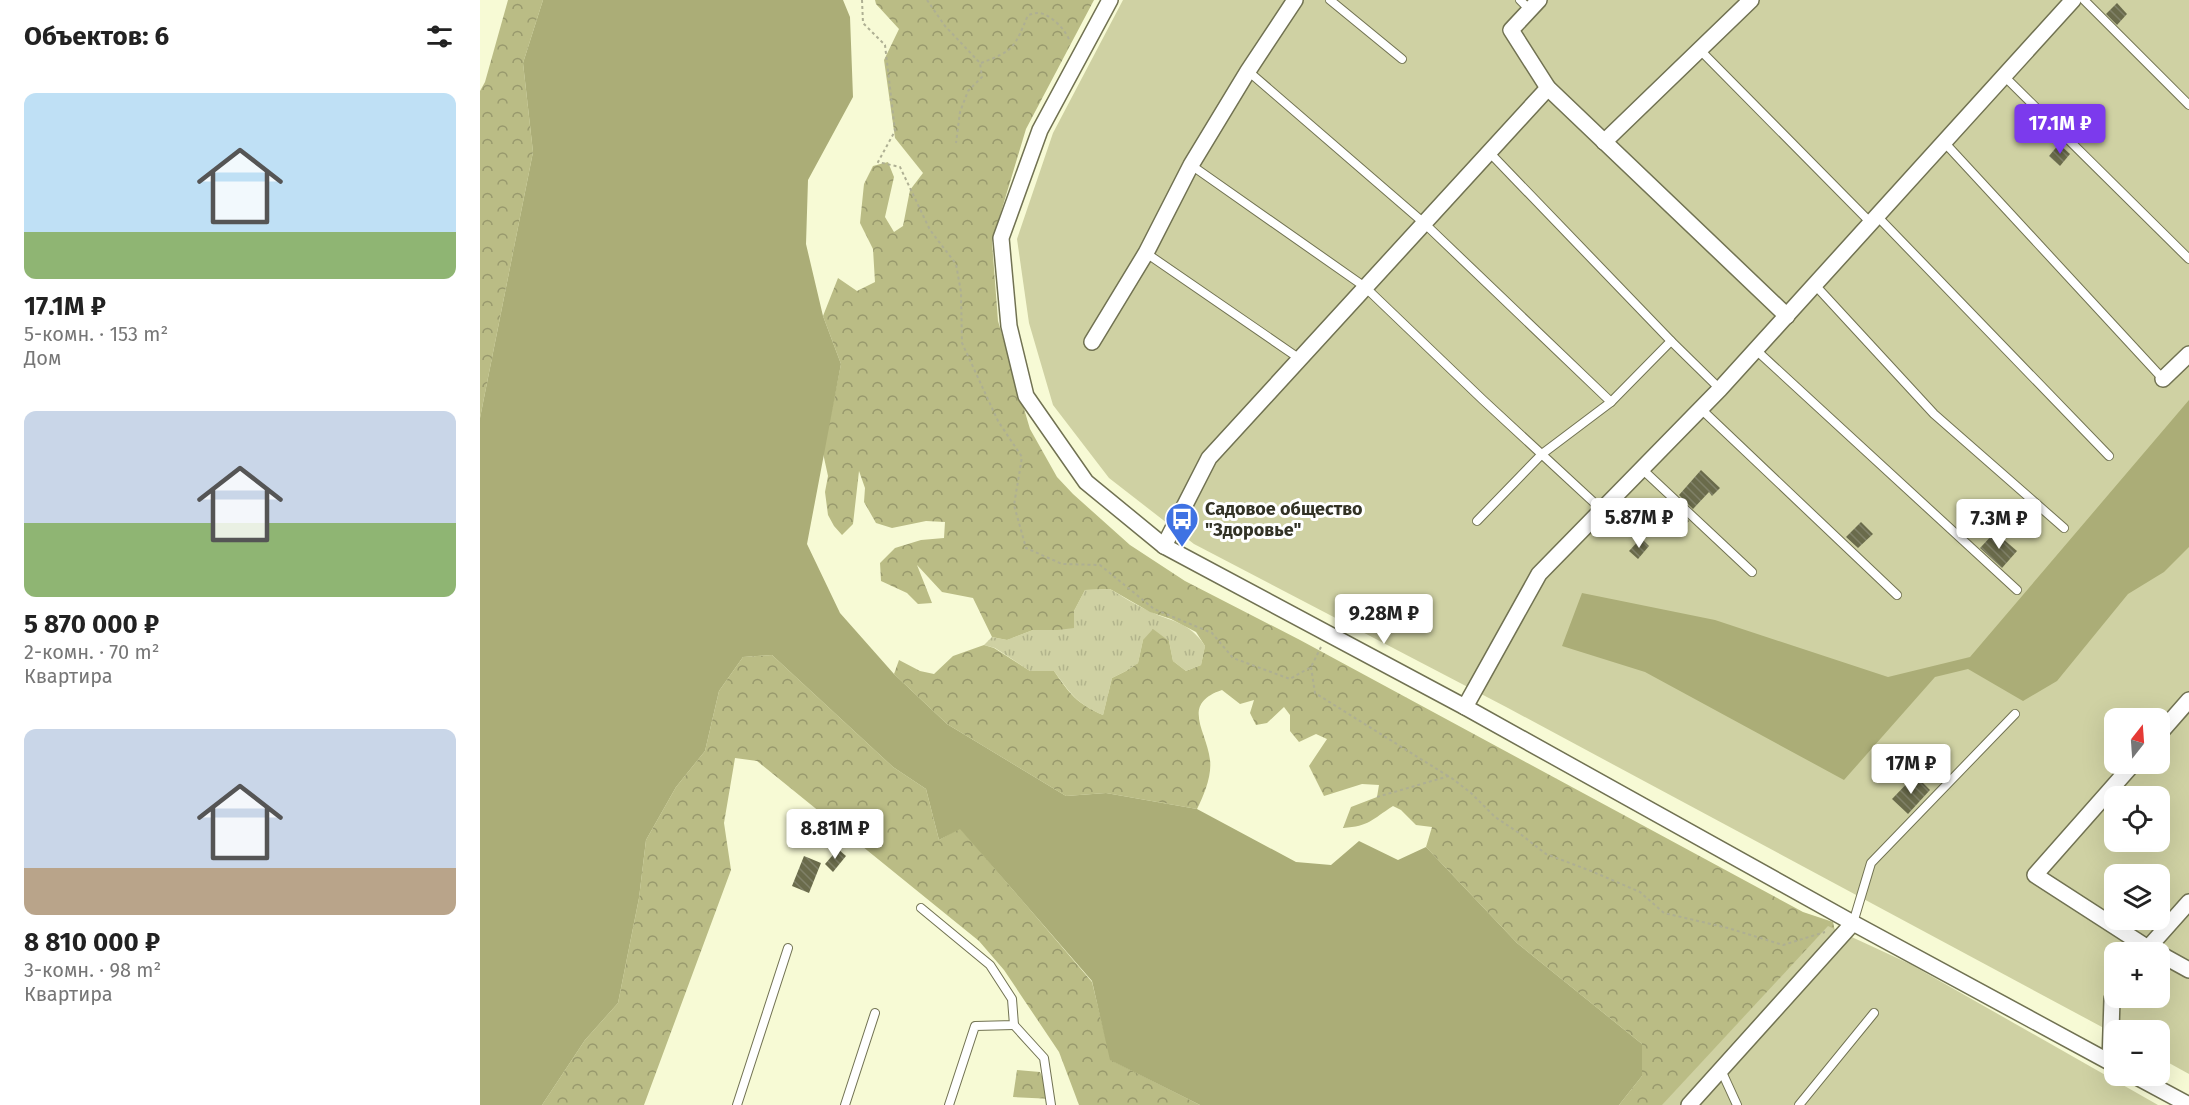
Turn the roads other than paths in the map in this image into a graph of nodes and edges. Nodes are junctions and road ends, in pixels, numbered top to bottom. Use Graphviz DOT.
graph roads {
  1 [pos="1110,0"];
  2 [pos="1295,0"];
  3 [pos="1330,0"];
  4 [pos="1751,0"];
  5 [pos="2073,0"];
  6 [pos="2084,0"];
  7 [pos="1530,3"];
  8 [pos="1700,50"];
  9 [pos="1402,59"];
  10 [pos="1248,71"];
  11 [pos="2004,76"];
  12 [pos="1548,88"];
  13 [pos="2189,105"];
  14 [pos="1604,142"];
  15 [pos="1944,142"];
  16 [pos="1489,152"];
  17 [pos="1191,165"];
  18 [pos="1874,219"];
  19 [pos="1424,223"];
  20 [pos="1146,253"];
  21 [pos="2189,260"];
  22 [pos="1815,285"];
  23 [pos="1365,287"];
  24 [pos="1787,316"];
  25 [pos="1671,341"];
  26 [pos="1092,342"];
  27 [pos="1756,350"];
  28 [pos="2189,354"];
  29 [pos="1300,359"];
  30 [pos="2163,379"];
  31 [pos="1720,389"];
  32 [pos="1611,402"];
  33 [pos="1701,410"];
  34 [pos="1542,454"];
  35 [pos="2109,456"];
  36 [pos="1642,469"];
  37 [pos="1602,510"];
  38 [pos="1477,521"];
  39 [pos="2064,528"];
  40 [pos="1164,546"];
  41 [pos="1752,572"];
  42 [pos="2017,590"];
  43 [pos="1897,595"];
  44 [pos="2189,700"];
  45 [pos="1465,707"];
  46 [pos="2015,714"];
  47 [pos="2170,722"];
  48 [pos="2124,774"];
  49 [pos="2189,902"];
  50 [pos="921,908"];
  51 [pos="1853,923"];
  52 [pos="2137,942"];
  53 [pos="2159,942"];
  54 [pos="789,948"];
  55 [pos="2170,961"];
  56 [pos="2189,970"];
  57 [pos="876,1013"];
  58 [pos="1874,1013"];
  59 [pos="1014,1025"];
  60 [pos="2104,1058"];
  61 [pos="1721,1070"];
  62 [pos="2154,1086"];
  63 [pos="737,1105"];
  64 [pos="845,1105"];
  65 [pos="949,1105"];
  66 [pos="1050,1105"];
  67 [pos="1689,1105"];
  68 [pos="1737,1105"];
  69 [pos="1799,1105"];
  70 [pos="2189,1105"];
  1 -- 40 [label="street"];
  2 -- 10 [label="street"];
  3 -- 9 [label="lane"];
  4 -- 8 [label="street"];
  5 -- 11 [label="street"];
  6 -- 13 [label="lane"];
  7 -- 12 [label="street"];
  8 -- 14 [label="street"];
  8 -- 18 [label="lane"];
  10 -- 17 [label="street"];
  10 -- 19 [label="lane"];
  11 -- 15 [label="street"];
  11 -- 21 [label="lane"];
  12 -- 14 [label="street"];
  12 -- 16 [label="street"];
  14 -- 24 [label="street"];
  15 -- 18 [label="street"];
  15 -- 30 [label="lane"];
  16 -- 19 [label="street"];
  16 -- 25 [label="lane"];
  17 -- 20 [label="street"];
  17 -- 23 [label="lane"];
  18 -- 22 [label="street"];
  18 -- 35 [label="lane"];
  19 -- 23 [label="street"];
  19 -- 32 [label="lane"];
  20 -- 26 [label="street"];
  20 -- 29 [label="lane"];
  22 -- 24 [label="street"];
  22 -- 39 [label="lane"];
  23 -- 29 [label="street"];
  23 -- 34 [label="lane"];
  24 -- 27 [label="street"];
  25 -- 31 [label="lane"];
  25 -- 32 [label="lane"];
  27 -- 31 [label="street"];
  27 -- 42 [label="lane"];
  28 -- 30 [label="street"];
  29 -- 40 [label="street"];
  31 -- 33 [label="street"];
  32 -- 34 [label="lane"];
  33 -- 36 [label="street"];
  33 -- 43 [label="lane"];
  34 -- 37 [label="lane"];
  34 -- 38 [label="lane"];
  36 -- 37 [label="street"];
  36 -- 41 [label="lane"];
  37 -- 45 [label="street"];
  40 -- 45 [label="street"];
  44 -- 47 [label="street"];
  45 -- 51 [label="street"];
  46 -- 51 [label="lane"];
  48 -- 52 [label="street"];
  49 -- 53 [label="street"];
  50 -- 59 [label="lane"];
  51 -- 60 [label="street"];
  51 -- 61 [label="street"];
  54 -- 63 [label="lane"];
  55 -- 56 [label="street"];
  57 -- 64 [label="lane"];
  58 -- 69 [label="lane"];
  59 -- 65 [label="lane"];
  59 -- 66 [label="lane"];
  61 -- 67 [label="street"];
  61 -- 68 [label="lane"];
  62 -- 70 [label="street"];
}
